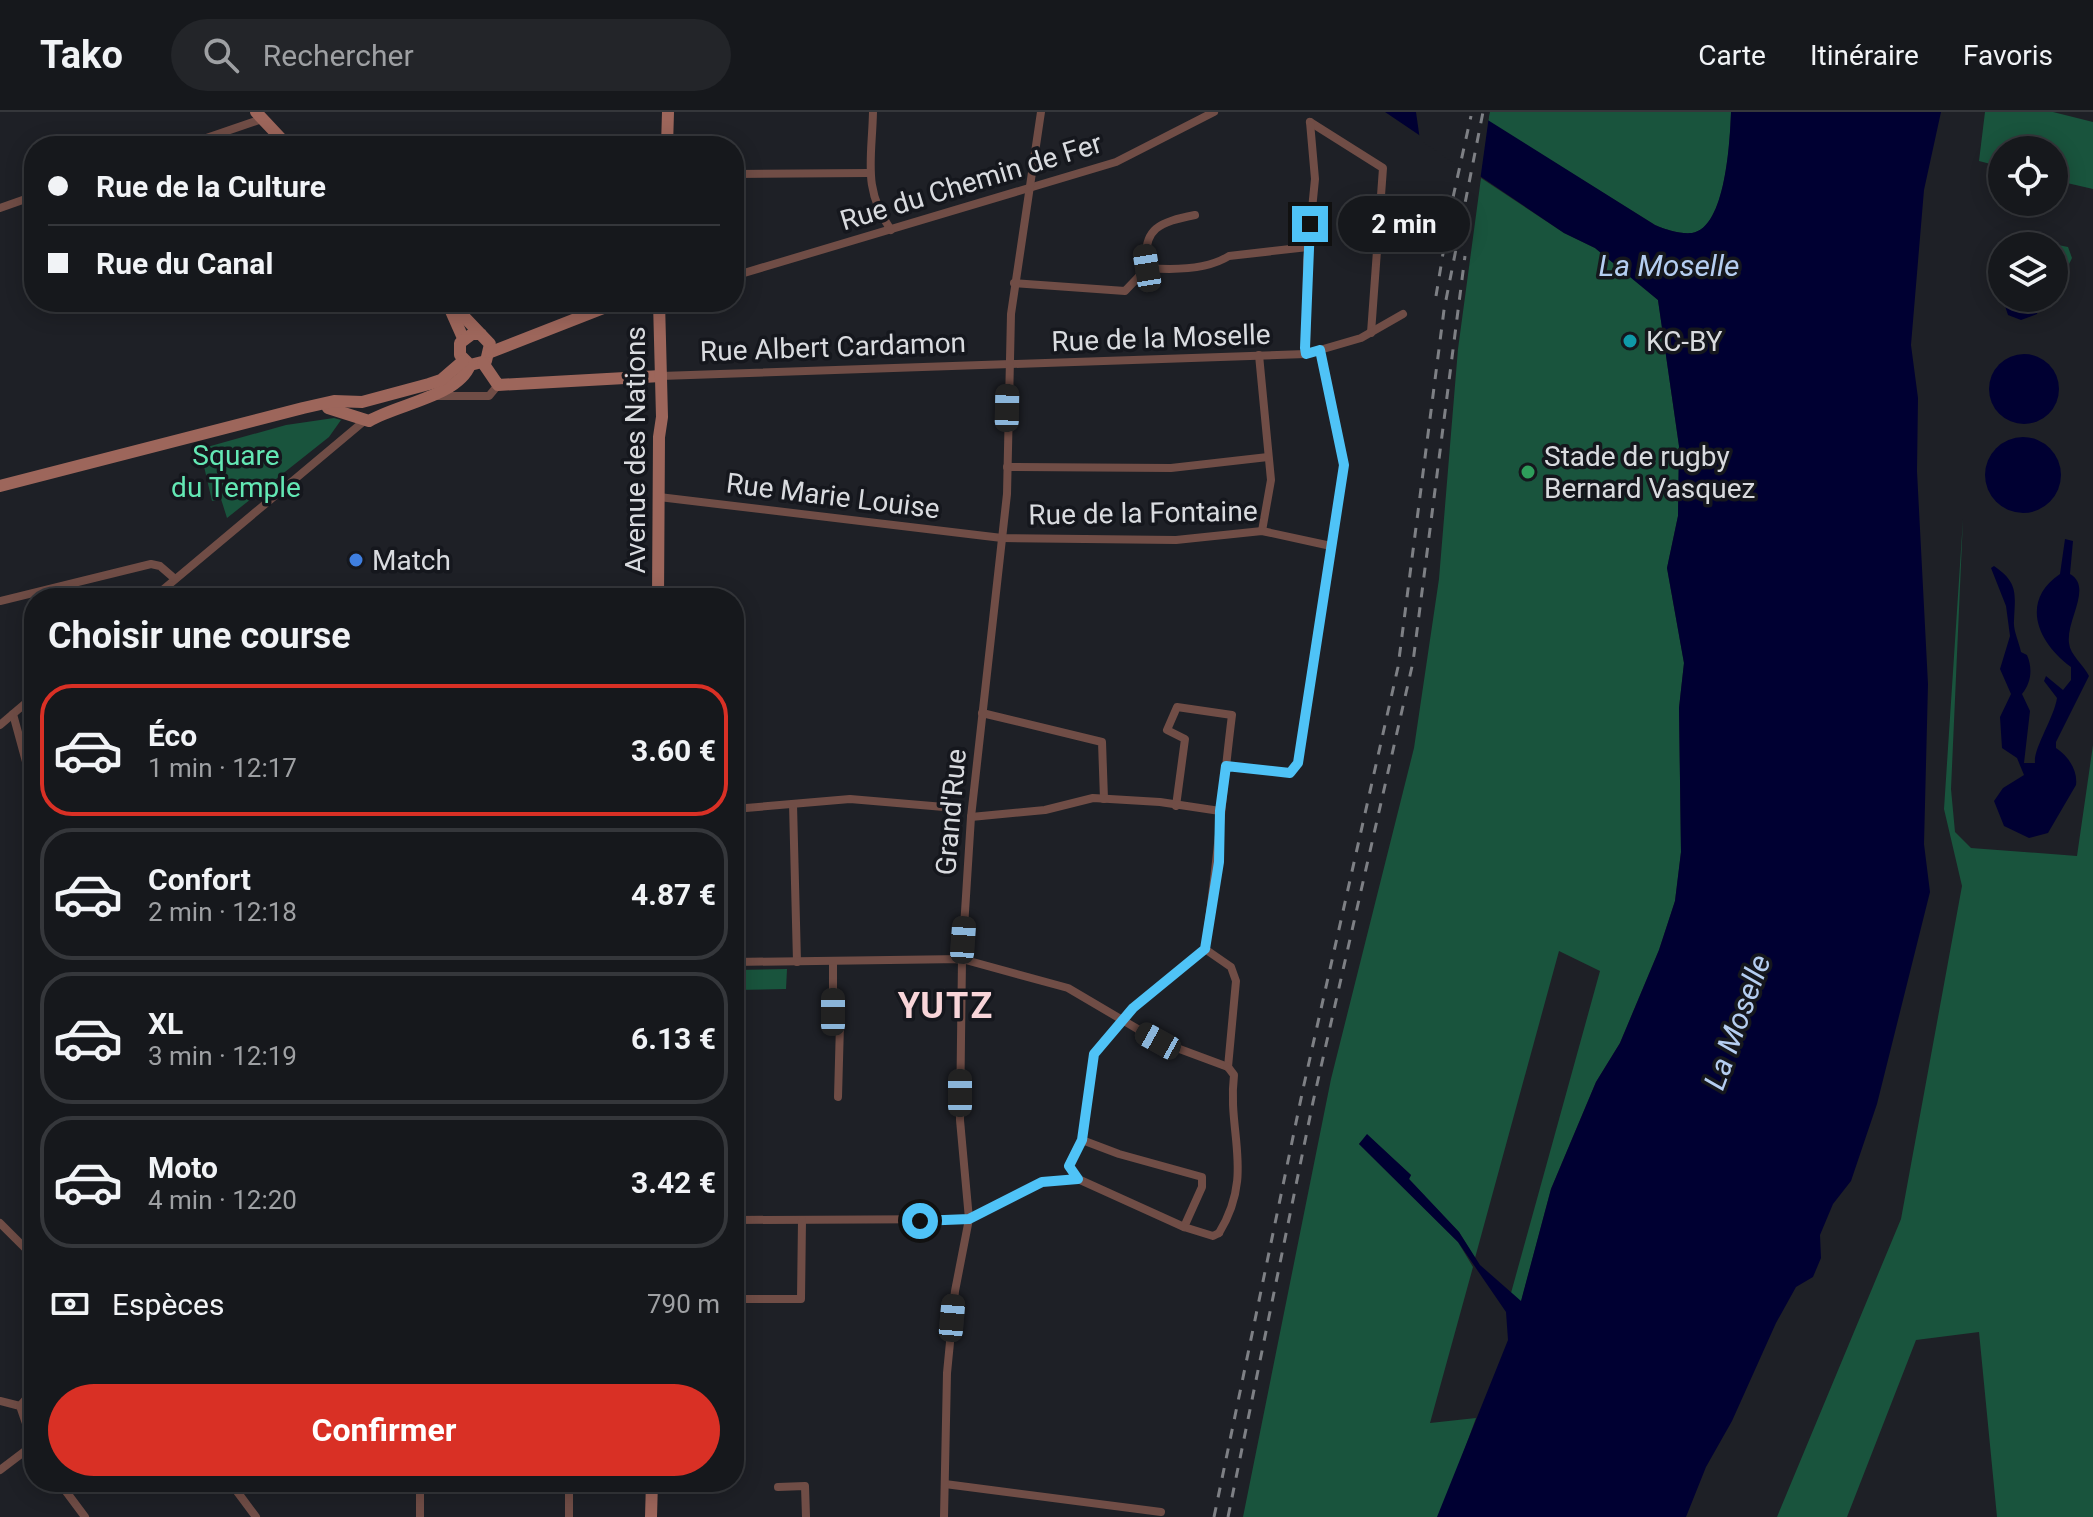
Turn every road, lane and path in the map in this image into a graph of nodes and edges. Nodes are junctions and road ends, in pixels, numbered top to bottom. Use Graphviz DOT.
graph roads {
  1 [pos="668,112"];
  2 [pos="873,112"];
  3 [pos="1041,112"];
  4 [pos="1214,112"];
  5 [pos="259,116"];
  6 [pos="208,136"];
  7 [pos="278,136"];
  8 [pos="667,136"];
  9 [pos="869,173"];
  10 [pos="744,174"];
  11 [pos="1028,188"];
  12 [pos="24,200"];
  13 [pos="0,208"];
  14 [pos="1195,215"];
  15 [pos="891,230"];
  16 [pos="1308,247"];
  17 [pos="1147,268"];
  18 [pos="744,273"];
  19 [pos="1014,283"];
  20 [pos="453,312"];
  21 [pos="459,312"];
  22 [pos="595,312"];
  23 [pos="659,312"];
  24 [pos="1403,314"];
  25 [pos="1371,333"];
  26 [pos="481,334"];
  27 [pos="463,338"];
  28 [pos="1320,350"];
  29 [pos="1306,354"];
  30 [pos="1259,355"];
  31 [pos="477,360"];
  32 [pos="1008,363"];
  33 [pos="661,376"];
  34 [pos="498,385"];
  35 [pos="432,396"];
  36 [pos="362,402"];
  37 [pos="303,408"];
  38 [pos="359,419"];
  39 [pos="1268,457"];
  40 [pos="1007,467"];
  41 [pos="0,486"];
  42 [pos="659,497"];
  43 [pos="1262,531"];
  44 [pos="1002,538"];
  45 [pos="1331,546"];
  46 [pos="175,579"];
  47 [pos="167,586"];
  48 [pos="53,588"];
  49 [pos="165,588"];
  50 [pos="658,588"];
  51 [pos="24,595"];
  52 [pos="0,601"];
  53 [pos="24,705"];
  54 [pos="982,713"];
  55 [pos="13,714"];
  56 [pos="0,725"];
  57 [pos="24,754"];
  58 [pos="1226,766"];
  59 [pos="1104,799"];
  60 [pos="793,804"];
  61 [pos="1176,806"];
  62 [pos="944,807"];
  63 [pos="744,808"];
  64 [pos="961,808"];
  65 [pos="1220,811"];
  66 [pos="971,813"];
  67 [pos="1205,949"];
  68 [pos="962,959"];
  69 [pos="833,961"];
  70 [pos="744,962"];
  71 [pos="797,962"];
  72 [pos="1121,1021"];
  73 [pos="1231,1071"];
  74 [pos="838,1097"];
  75 [pos="1082,1140"];
  76 [pos="1078,1179"];
  77 [pos="969,1219"];
  78 [pos="744,1220"];
  79 [pos="802,1220"];
  80 [pos="0,1223"];
  81 [pos="1184,1227"];
  82 [pos="24,1247"];
  83 [pos="744,1299"];
  84 [pos="0,1401"];
  85 [pos="24,1401"];
  86 [pos="20,1406"];
  87 [pos="24,1417"];
  88 [pos="24,1453"];
  89 [pos="0,1470"];
  90 [pos="945,1484"];
  91 [pos="778,1487"];
  92 [pos="66,1492"];
  93 [pos="237,1492"];
  94 [pos="420,1492"];
  95 [pos="569,1492"];
  96 [pos="652,1492"];
  97 [pos="1161,1512"];
  98 [pos="85,1517"];
  99 [pos="256,1517"];
  100 [pos="420,1517"];
  101 [pos="569,1517"];
  102 [pos="651,1517"];
  103 [pos="806,1517"];
  104 [pos="944,1517"];
  1 -- 8 [label="street"];
  2 -- 9 [label="street"];
  3 -- 11 [label="street, Grand'Rue"];
  4 -- 11 [label="street, Rue du Chemin de Fer"];
  5 -- 6 [label="street"];
  5 -- 7 [label="street"];
  9 -- 10 [label="street"];
  9 -- 15 [label="street"];
  11 -- 15 [label="street, Rue du Chemin de Fer"];
  11 -- 19 [label="street, Grand'Rue"];
  12 -- 13 [label="street"];
  14 -- 17 [label="street"];
  15 -- 18 [label="street, Rue du Chemin de Fer"];
  16 -- 17 [label="street"];
  16 -- 25 [label="street"];
  16 -- 29 [label="street"];
  17 -- 19 [label="street"];
  19 -- 32 [label="street, Grand'Rue"];
  20 -- 27 [label="street"];
  21 -- 26 [label="street"];
  22 -- 31 [label="street"];
  23 -- 33 [label="street, Avenue des Nations"];
  24 -- 25 [label="street, Rue de la Moselle"];
  25 -- 28 [label="street, Rue de la Moselle"];
  26 -- 27 [label="street"];
  26 -- 31 [label="street"];
  27 -- 31 [label="street"];
  28 -- 29 [label="street, Rue de la Moselle"];
  28 -- 45 [label="street"];
  29 -- 30 [label="street, Rue de la Moselle"];
  30 -- 32 [label="street, Rue de la Moselle"];
  30 -- 39 [label="street"];
  31 -- 34 [label="street"];
  31 -- 35 [label="street"];
  31 -- 36 [label="street"];
  32 -- 33 [label="street, Rue Albert Cardamon"];
  32 -- 40 [label="street, Grand'Rue"];
  33 -- 34 [label="street"];
  33 -- 42 [label="street, Avenue des Nations"];
  34 -- 35 [label="street"];
  35 -- 38 [label="street"];
  36 -- 37 [label="street"];
  36 -- 38 [label="street"];
  37 -- 38 [label="street"];
  37 -- 41 [label="street"];
  38 -- 46 [label="street"];
  39 -- 40 [label="street"];
  39 -- 43 [label="street"];
  40 -- 44 [label="street, Grand'Rue"];
  42 -- 44 [label="street, Rue Marie Louise"];
  42 -- 50 [label="street, Avenue des Nations"];
  43 -- 44 [label="street, Rue de la Fontaine"];
  43 -- 45 [label="street, Rue de la Fontaine"];
  44 -- 54 [label="street, Grand'Rue"];
  45 -- 58 [label="street"];
  46 -- 47 [label="street"];
  46 -- 48 [label="street"];
  47 -- 49 [label="street"];
  51 -- 52 [label="street"];
  53 -- 55 [label="street"];
  54 -- 59 [label="street"];
  54 -- 66 [label="street, Grand'Rue"];
  55 -- 56 [label="street"];
  55 -- 57 [label="street"];
  58 -- 61 [label="street"];
  58 -- 65 [label="street"];
  59 -- 61 [label="street"];
  59 -- 66 [label="street"];
  60 -- 62 [label="street"];
  60 -- 63 [label="street"];
  60 -- 71 [label="street"];
  61 -- 65 [label="street"];
  64 -- 66 [label="street"];
  65 -- 67 [label="street"];
  66 -- 68 [label="street, Grand'Rue"];
  67 -- 72 [label="street"];
  67 -- 73 [label="street"];
  68 -- 69 [label="street"];
  68 -- 72 [label="street"];
  68 -- 77 [label="street, Grand'Rue"];
  69 -- 71 [label="street"];
  69 -- 74 [label="street"];
  70 -- 71 [label="street"];
  72 -- 73 [label="street"];
  72 -- 75 [label="street"];
  73 -- 81 [label="street"];
  75 -- 76 [label="street"];
  75 -- 81 [label="street"];
  76 -- 77 [label="street"];
  76 -- 81 [label="street"];
  77 -- 79 [label="street"];
  77 -- 90 [label="street, Grand'Rue"];
  78 -- 79 [label="street"];
  79 -- 83 [label="street"];
  80 -- 82 [label="street"];
  84 -- 86 [label="street"];
  85 -- 86 [label="street"];
  86 -- 87 [label="street"];
  88 -- 89 [label="street"];
  90 -- 97 [label="street"];
  90 -- 104 [label="street, Grand'Rue"];
  91 -- 103 [label="street"];
  92 -- 98 [label="street"];
  93 -- 99 [label="street"];
  94 -- 100 [label="street"];
  95 -- 101 [label="street"];
  96 -- 102 [label="street"];
}
